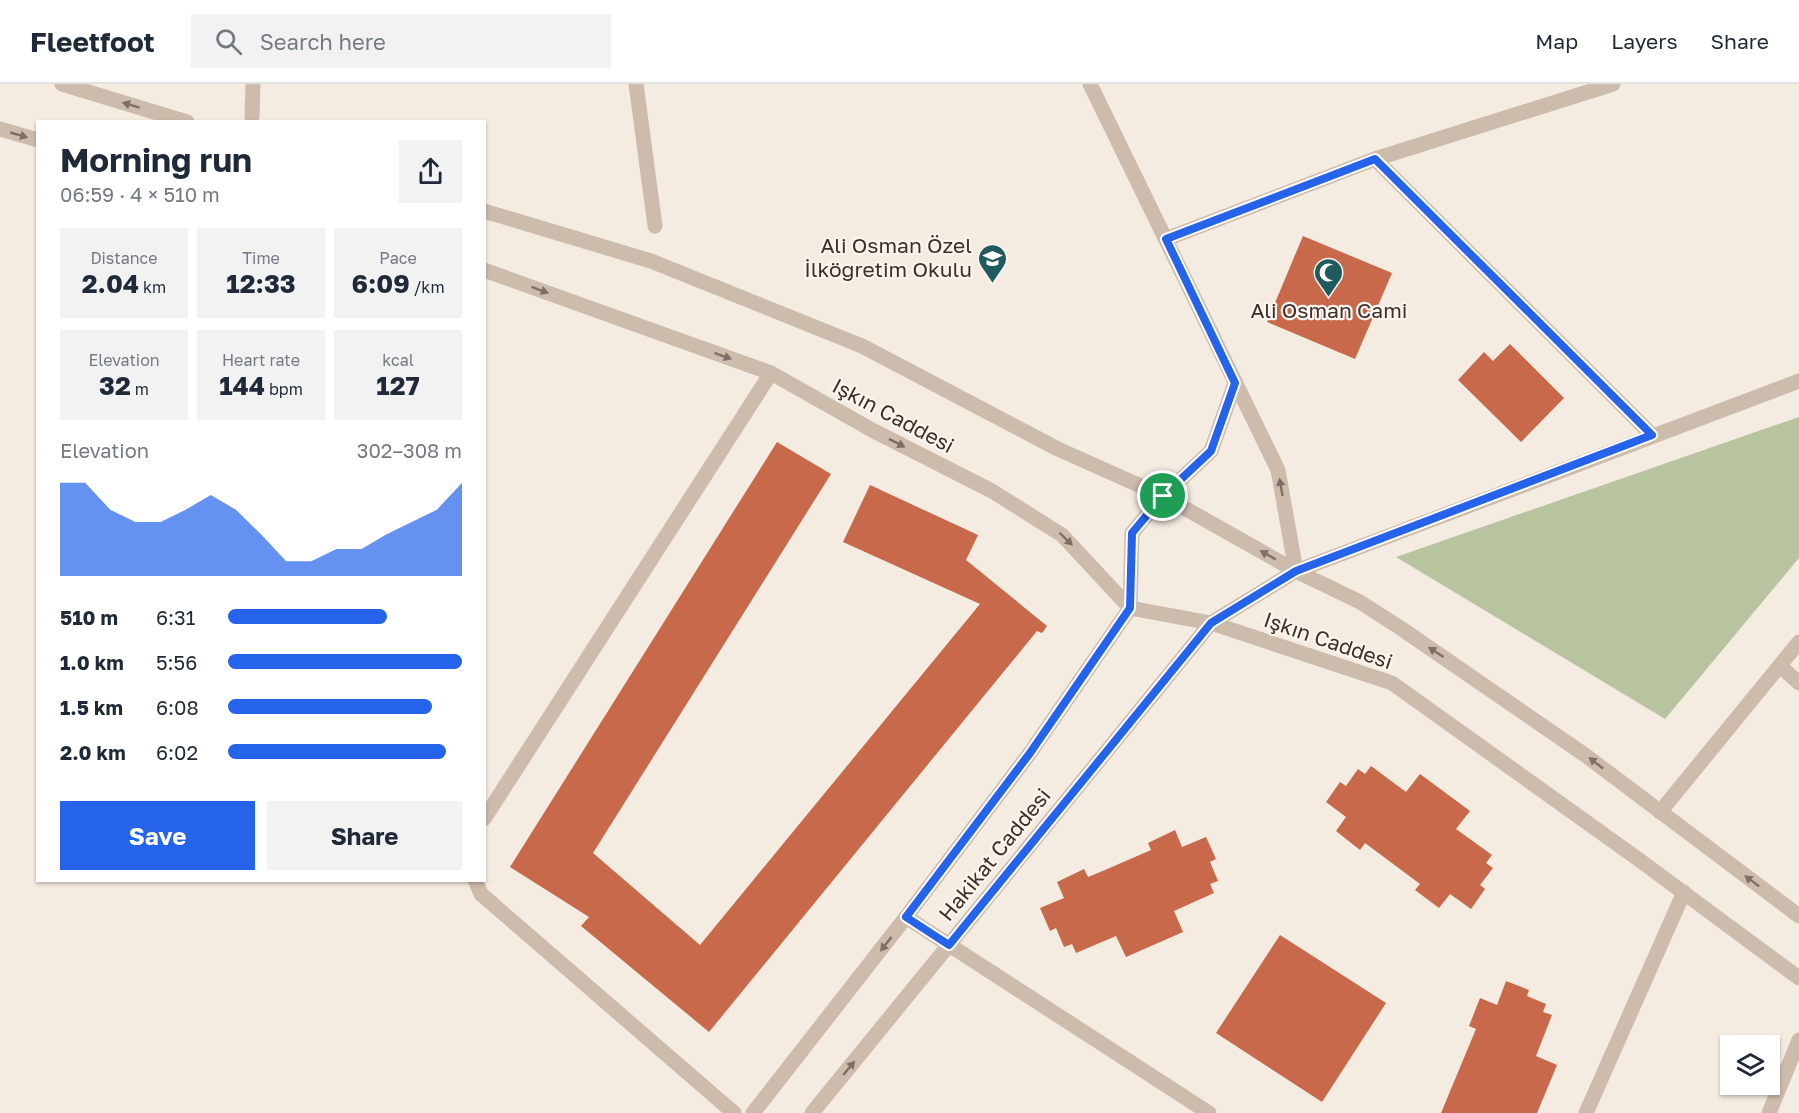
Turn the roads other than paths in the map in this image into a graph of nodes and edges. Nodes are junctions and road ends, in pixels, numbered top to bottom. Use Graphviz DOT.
graph roads {
  1 [pos="62,84"];
  2 [pos="253,84"];
  3 [pos="636,84"];
  4 [pos="1090,84"];
  5 [pos="1613,84"];
  6 [pos="252,117"];
  7 [pos="180,120"];
  8 [pos="0,129"];
  9 [pos="36,139"];
  10 [pos="1375,159"];
  11 [pos="486,212"];
  12 [pos="655,226"];
  13 [pos="1166,239"];
  14 [pos="486,271"];
  15 [pos="771,373"];
  16 [pos="1799,381"];
  17 [pos="1235,383"];
  18 [pos="1652,435"];
  19 [pos="1163,496"];
  20 [pos="1296,571"];
  21 [pos="1130,608"];
  22 [pos="1211,623"];
  23 [pos="1799,642"];
  24 [pos="1779,666"];
  25 [pos="1799,684"];
  26 [pos="1660,812"];
  27 [pos="486,816"];
  28 [pos="476,882"];
  29 [pos="1684,892"];
  30 [pos="1799,916"];
  31 [pos="906,917"];
  32 [pos="949,945"];
  33 [pos="1799,978"];
  34 [pos="1799,1040"];
  35 [pos="734,1113"];
  36 [pos="753,1113"];
  37 [pos="812,1113"];
  38 [pos="1209,1113"];
  39 [pos="1586,1113"];
  40 [pos="1768,1113"];
  7 -- 1 [label="street, one-way"];
  2 -- 6 [label="street"];
  3 -- 12 [label="street"];
  4 -- 13 [label="street"];
  5 -- 10 [label="street"];
  8 -- 9 [label="street, one-way"];
  10 -- 13 [label="street"];
  10 -- 18 [label="street"];
  11 -- 19 [label="street, Işkın Caddesi"];
  13 -- 17 [label="street"];
  14 -- 15 [label="street, Işkın Caddesi, one-way"];
  15 -- 21 [label="street, Işkın Caddesi, one-way"];
  15 -- 27 [label="street"];
  16 -- 18 [label="street, Hakikat Caddesi"];
  17 -- 19 [label="street"];
  20 -- 17 [label="street, one-way"];
  18 -- 20 [label="street, Hakikat Caddesi"];
  20 -- 19 [label="street, Işkın Caddesi, one-way"];
  19 -- 21 [label="street"];
  20 -- 22 [label="street, Hakikat Caddesi"];
  26 -- 20 [label="street, Işkın Caddesi, one-way"];
  21 -- 22 [label="street, Işkın Caddesi"];
  21 -- 31 [label="street, Hakikat Caddesi"];
  22 -- 29 [label="street, Işkın Caddesi"];
  22 -- 32 [label="street, Hakikat Caddesi"];
  23 -- 24 [label="street"];
  24 -- 25 [label="street"];
  24 -- 26 [label="street"];
  30 -- 26 [label="street, Işkın Caddesi, one-way"];
  28 -- 35 [label="street"];
  29 -- 33 [label="street, Işkın Caddesi"];
  29 -- 39 [label="street"];
  31 -- 32 [label="street"];
  31 -- 36 [label="street, Hakikat Caddesi, one-way"];
  37 -- 32 [label="street, Hakikat Caddesi, one-way"];
  32 -- 38 [label="street"];
  34 -- 40 [label="street"];
}
